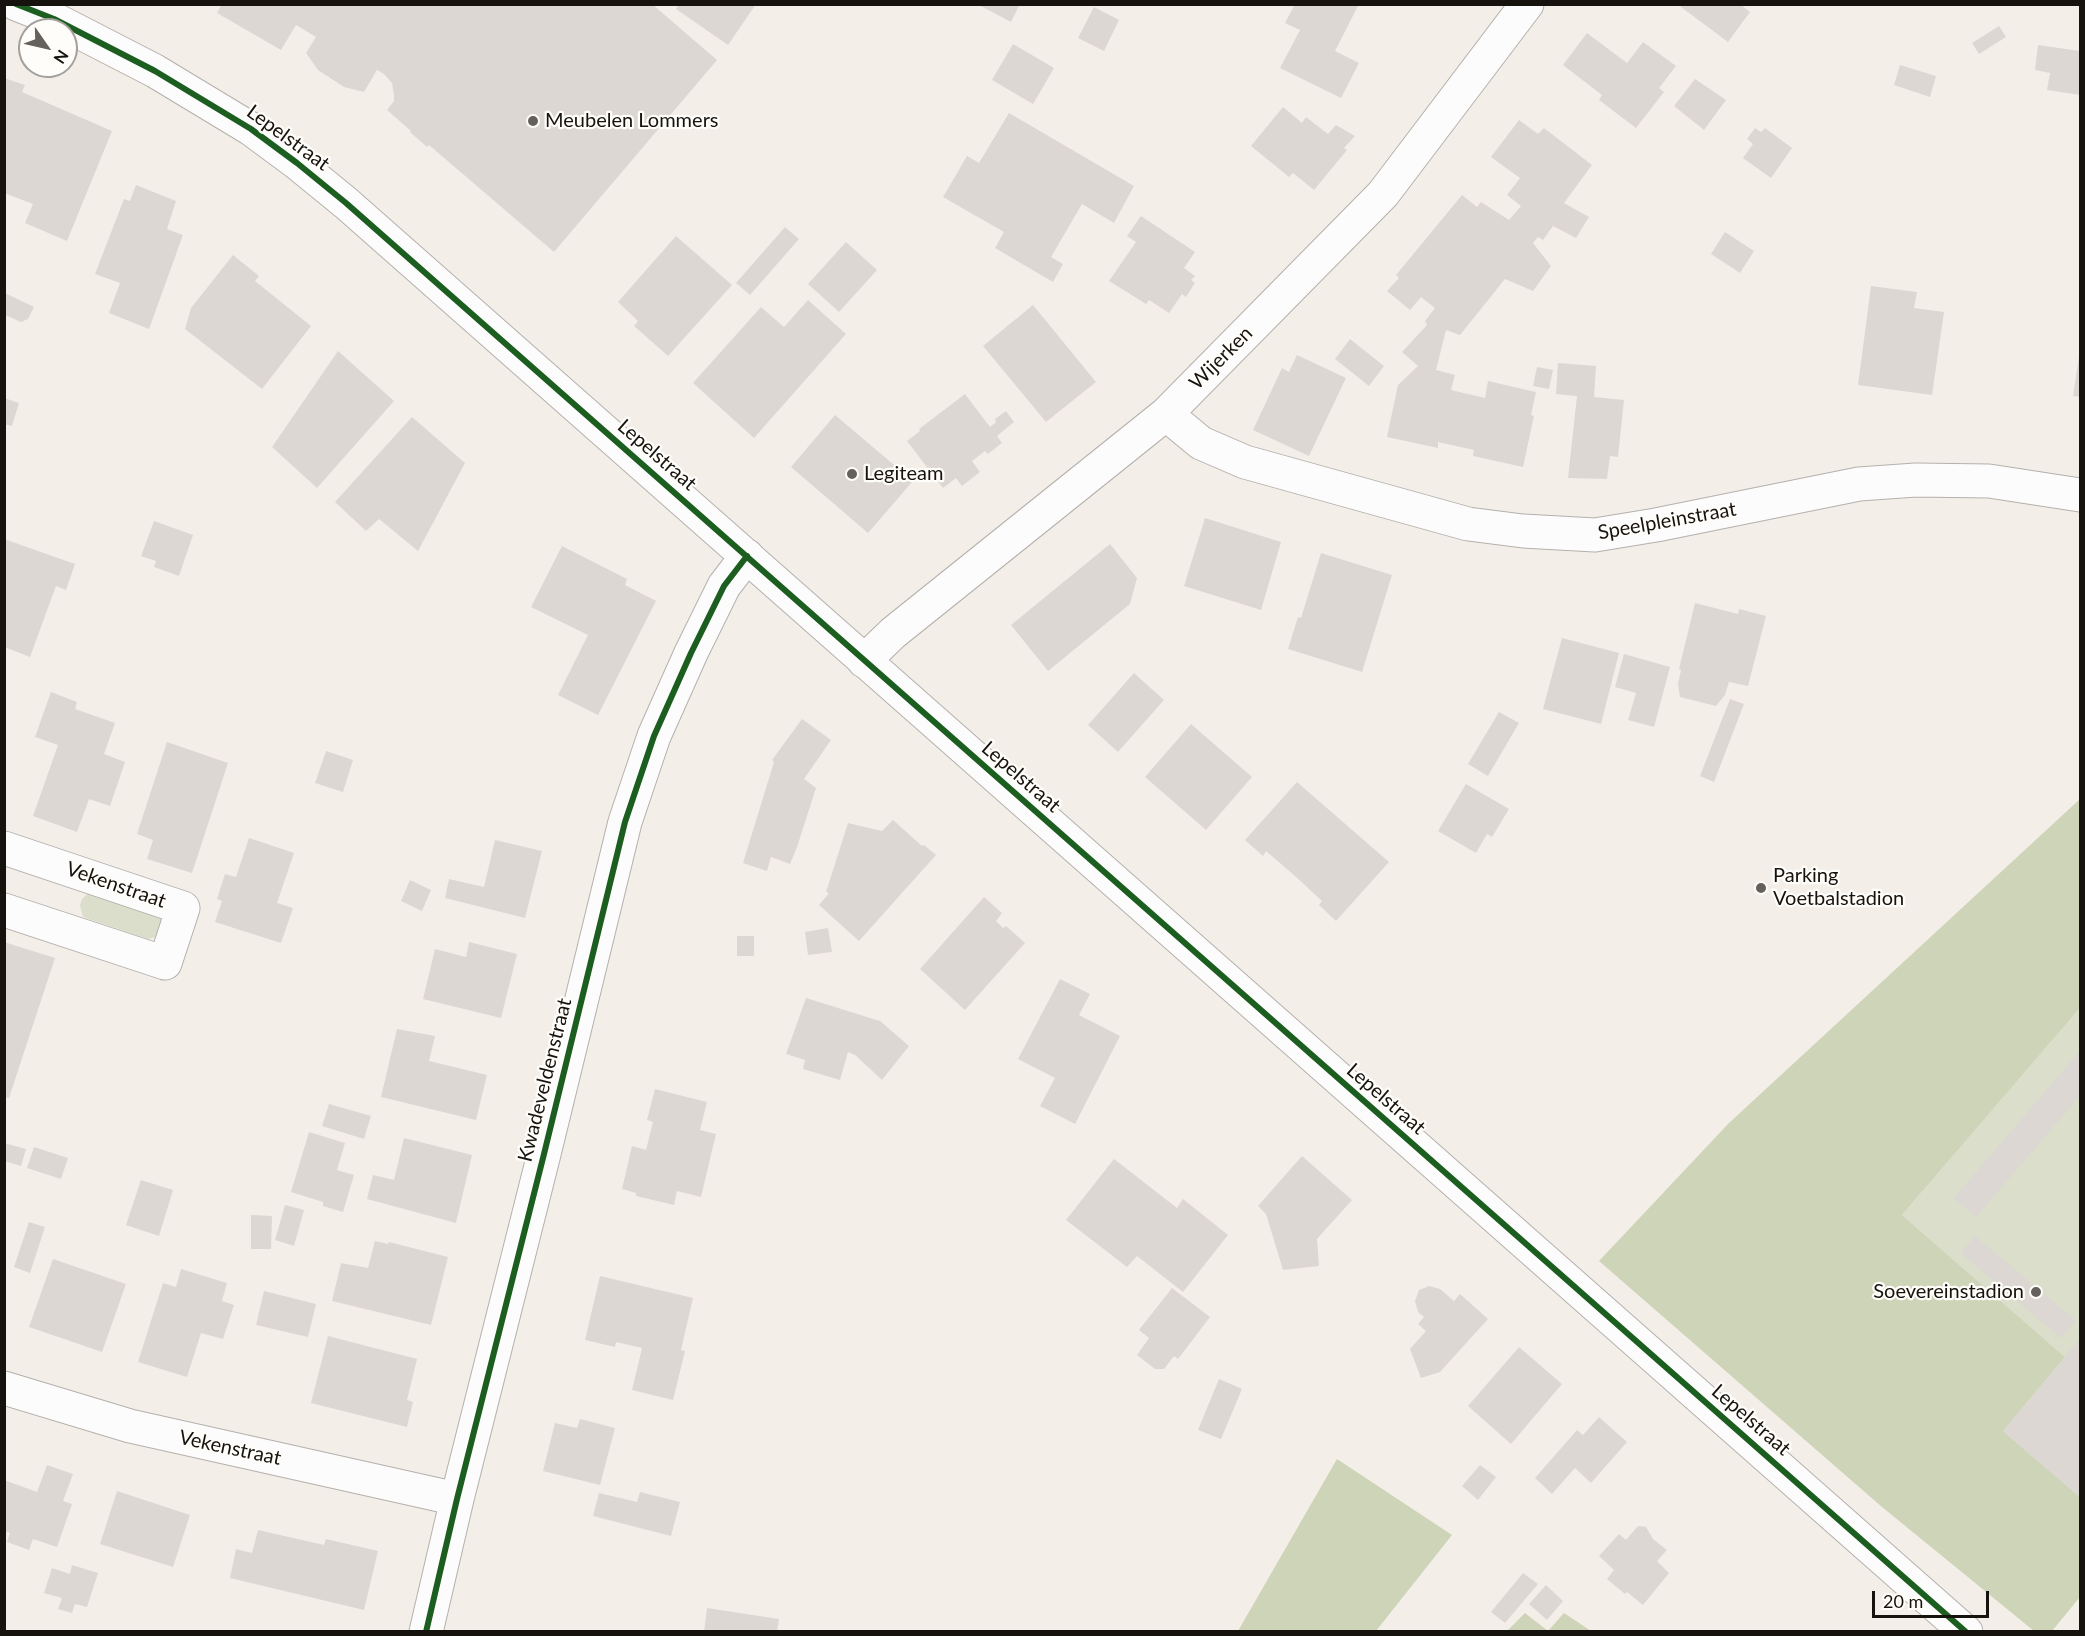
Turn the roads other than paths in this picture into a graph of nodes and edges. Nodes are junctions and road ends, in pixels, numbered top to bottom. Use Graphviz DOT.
graph roads {
  1 [pos="16,4"];
  2 [pos="1527,4"];
  3 [pos="1166,414"];
  4 [pos="2080,495"];
  5 [pos="747,556"];
  6 [pos="864,661"];
  7 [pos="4,848"];
  8 [pos="4,910"];
  9 [pos="4,1388"];
  10 [pos="457,1499"];
  11 [pos="426,1632"];
  12 [pos="1966,1632"];
  1 -- 5 [label="street, Lepelstraat"];
  2 -- 3 [label="street, Wijerken"];
  3 -- 4 [label="street, Speelpleinstraat"];
  3 -- 6 [label="street, Wijerken"];
  5 -- 6 [label="street, Lepelstraat"];
  5 -- 10 [label="street, Kwadeveldenstraat"];
  6 -- 12 [label="street, Lepelstraat"];
  7 -- 8 [label="street, Vekenstraat"];
  9 -- 10 [label="street, Vekenstraat"];
  10 -- 11 [label="street, Kwadeveldenstraat"];
}
